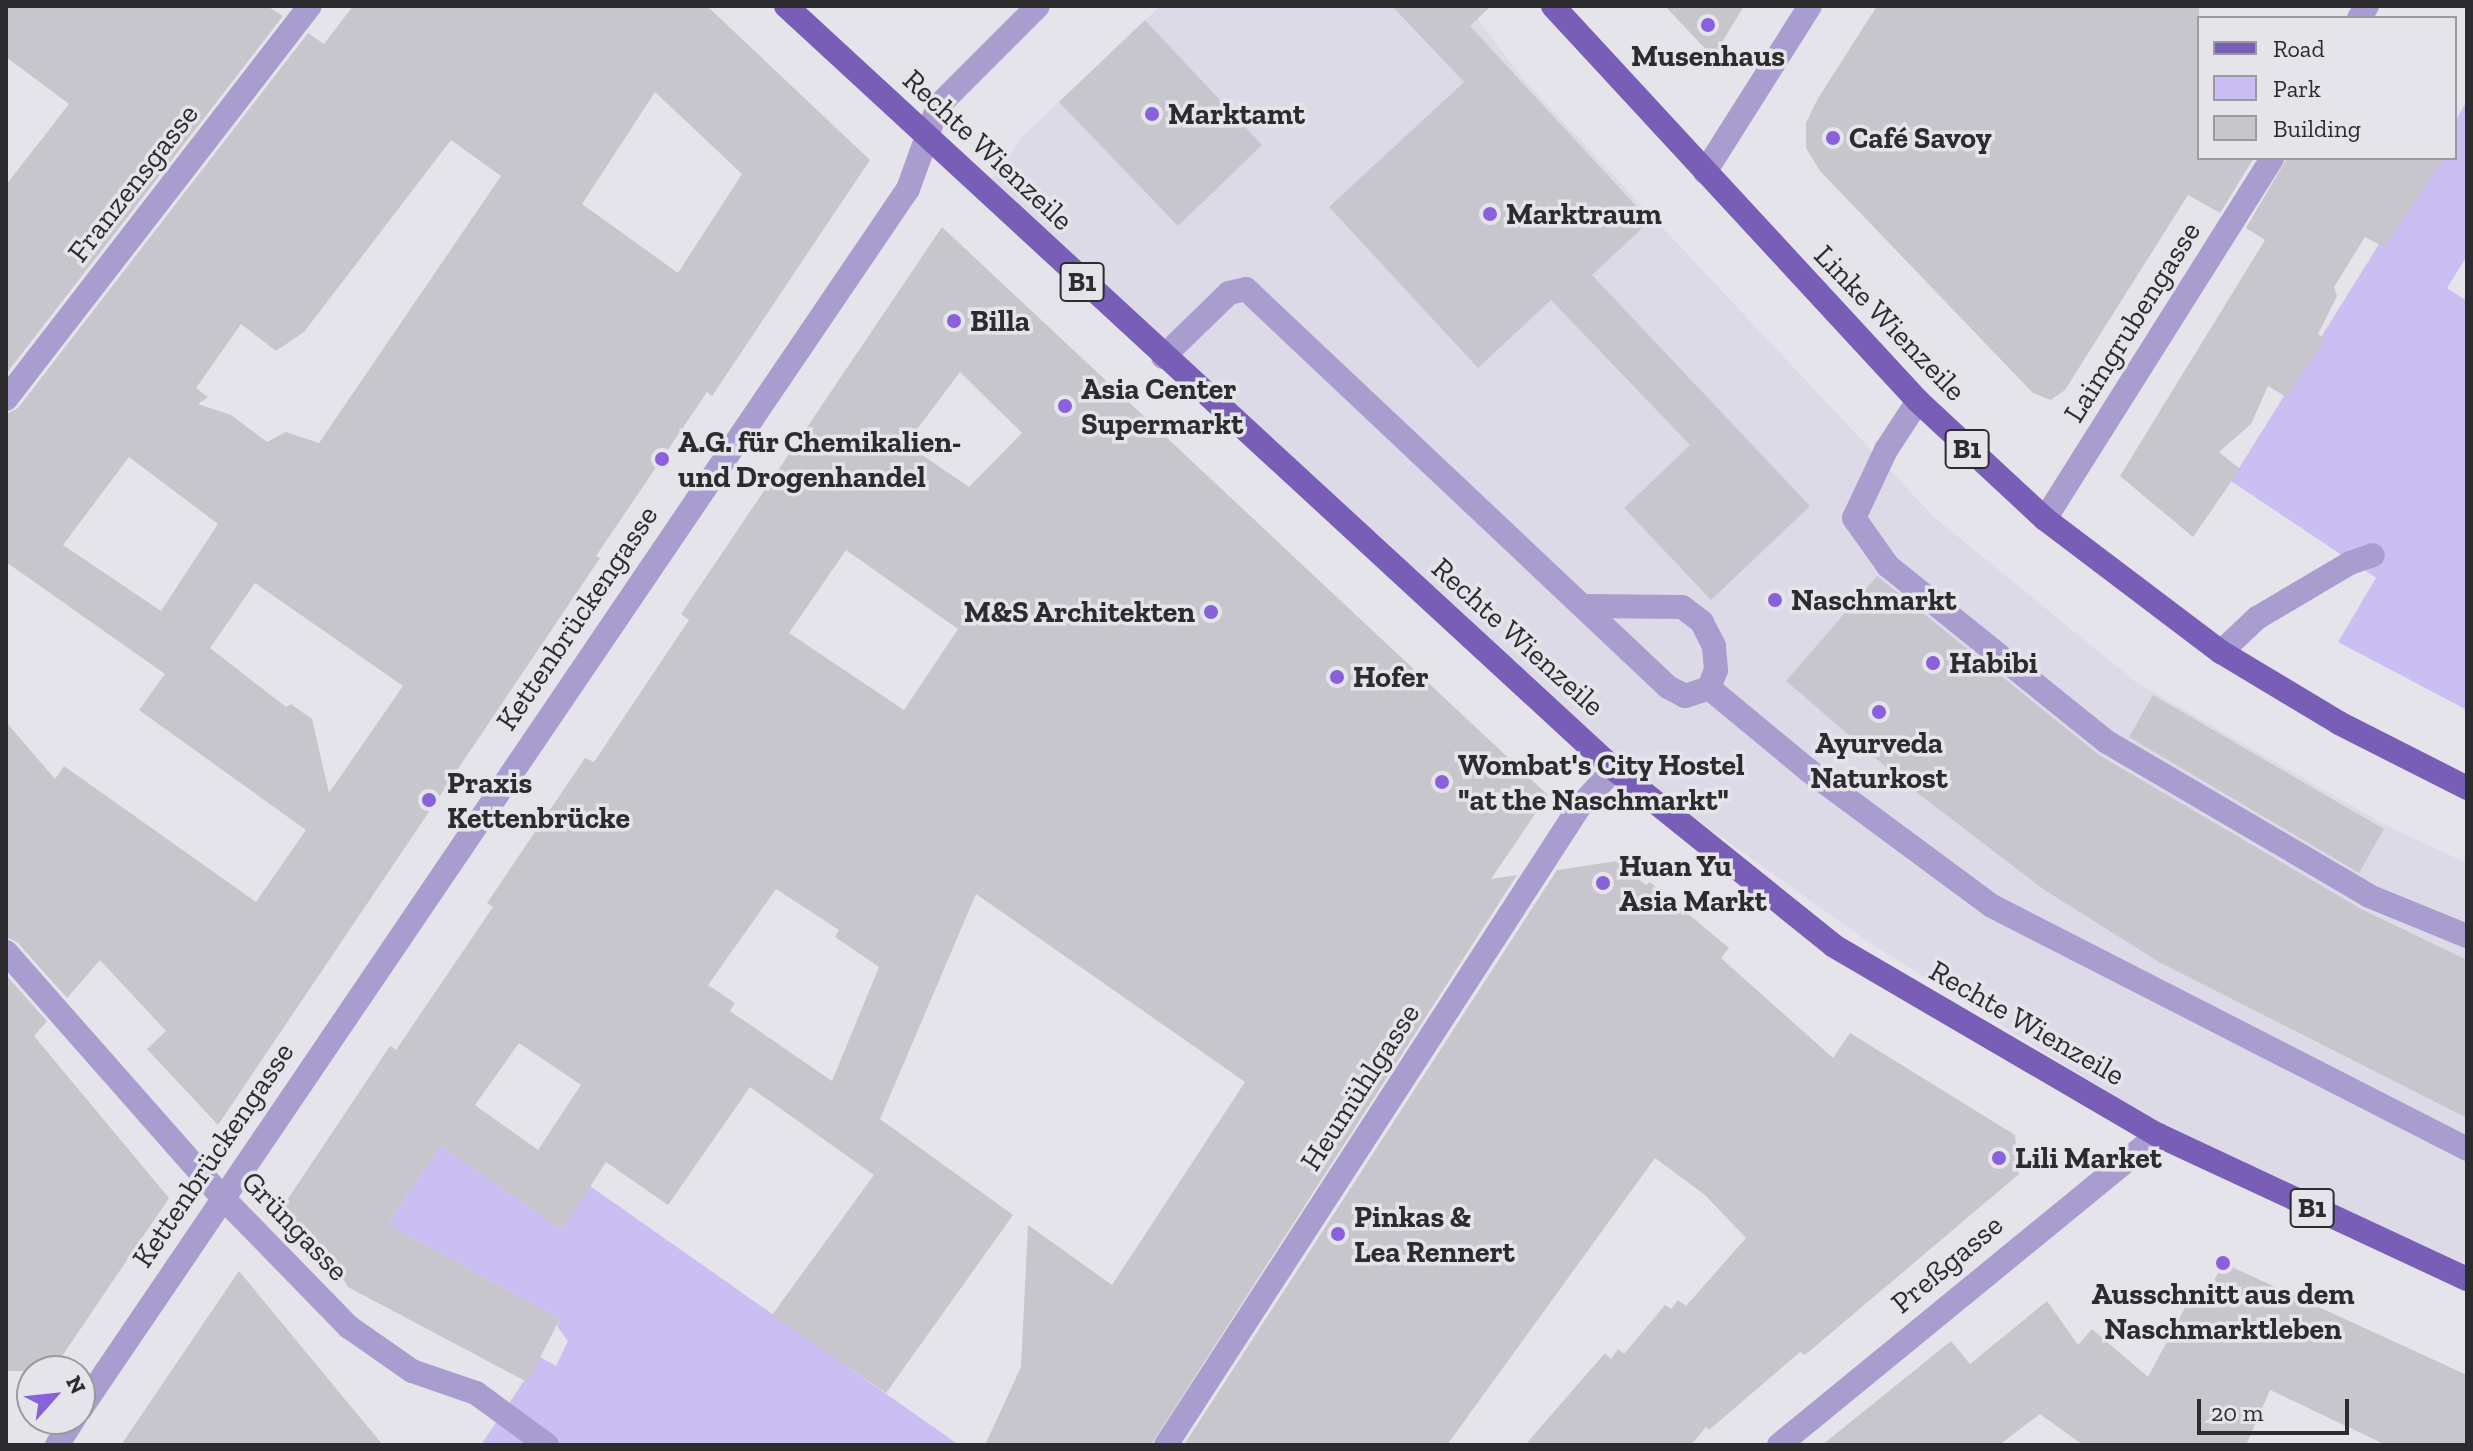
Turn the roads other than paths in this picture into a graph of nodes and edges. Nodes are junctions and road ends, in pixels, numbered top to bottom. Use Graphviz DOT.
graph roads {
  1 [pos="310,6"];
  2 [pos="786,6"];
  3 [pos="1038,6"];
  4 [pos="1553,6"];
  5 [pos="1810,6"];
  6 [pos="927,136"];
  7 [pos="2271,160"];
  8 [pos="1705,172"];
  9 [pos="1163,357"];
  10 [pos="6,399"];
  11 [pos="1918,401"];
  12 [pos="2045,519"];
  13 [pos="2373,555"];
  14 [pos="1583,606"];
  15 [pos="2221,652"];
  16 [pos="1709,688"];
  17 [pos="1614,769"];
  18 [pos="2467,788"];
  19 [pos="2467,936"];
  20 [pos="6,952"];
  21 [pos="2158,1135"];
  22 [pos="2467,1149"];
  23 [pos="222,1197"];
  24 [pos="2467,1279"];
  25 [pos="96,1386"];
  26 [pos="547,1445"];
  27 [pos="1166,1445"];
  28 [pos="1779,1445"];
  1 -- 10 [label="street, Franzensgasse"];
  2 -- 6 [label="main road, Rechte Wienzeile / B1"];
  3 -- 6 [label="street, Kettenbrückengasse"];
  4 -- 8 [label="main road, Linke Wienzeile / B1"];
  5 -- 8 [label="street"];
  6 -- 9 [label="main road, Rechte Wienzeile / B1"];
  6 -- 23 [label="street, Kettenbrückengasse"];
  7 -- 12 [label="street, Laimgrubengasse"];
  8 -- 11 [label="main road, Linke Wienzeile / B1"];
  9 -- 14 [label="street"];
  9 -- 17 [label="main road, Rechte Wienzeile / B1"];
  11 -- 12 [label="main road, Linke Wienzeile / B1"];
  11 -- 19 [label="street"];
  12 -- 15 [label="main road, Linke Wienzeile / B1"];
  13 -- 15 [label="street"];
  14 -- 16 [label="street"];
  14 -- 16 [label="street"];
  15 -- 18 [label="main road, Linke Wienzeile / B1"];
  16 -- 22 [label="street"];
  17 -- 21 [label="main road, Rechte Wienzeile / B1"];
  17 -- 27 [label="street, Heumühlgasse"];
  20 -- 23 [label="street, Grüngasse"];
  21 -- 24 [label="main road, Rechte Wienzeile / B1"];
  21 -- 28 [label="street, Preßgasse"];
  23 -- 25 [label="street, Kettenbrückengasse"];
  23 -- 26 [label="street, Grüngasse"];
}
